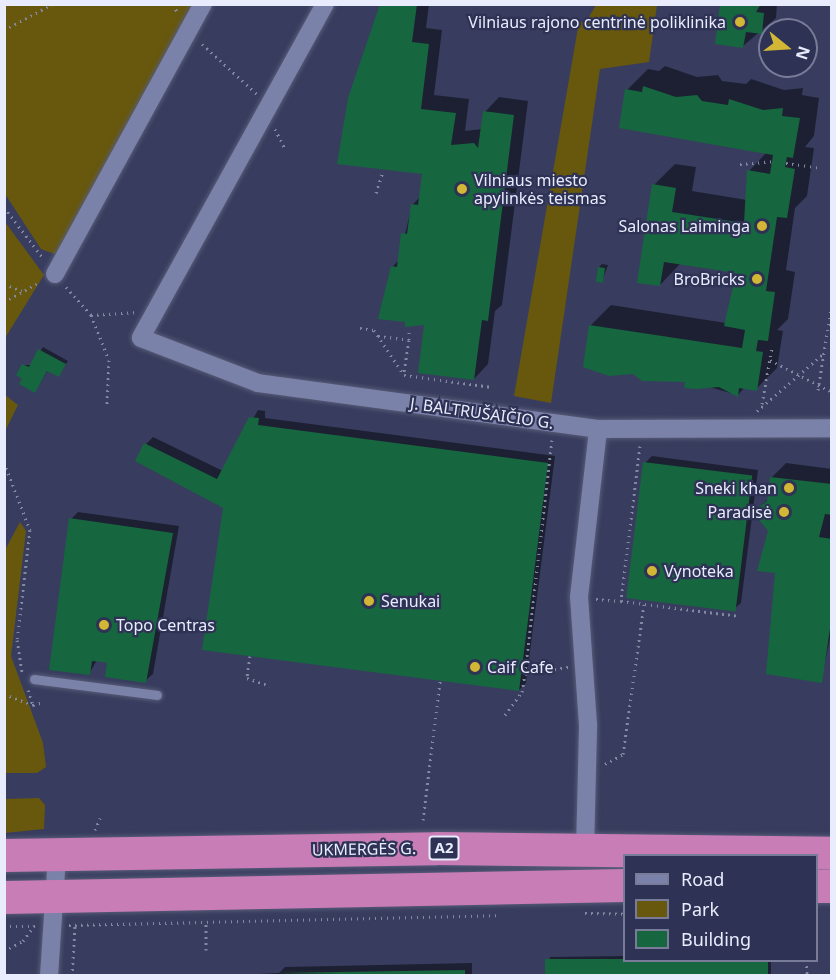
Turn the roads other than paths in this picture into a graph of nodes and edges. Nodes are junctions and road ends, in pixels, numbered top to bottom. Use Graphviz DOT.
graph roads {
  1 [pos="202,4"];
  2 [pos="325,4"];
  3 [pos="55,274"];
  4 [pos="831,428"];
  5 [pos="598,429"];
  6 [pos="34,678"];
  7 [pos="157,695"];
  8 [pos="585,851"];
  9 [pos="831,853"];
  10 [pos="57,854"];
  11 [pos="4,855"];
  12 [pos="623,885"];
  13 [pos="4,897"];
  14 [pos="582,898"];
  15 [pos="46,916"];
  16 [pos="49,975"];
  1 -- 3 [label="street"];
  2 -- 5 [label="street, J. BALTRUŠAIČIO G."];
  4 -- 5 [label="street, J. BALTRUŠAIČIO G."];
  5 -- 8 [label="street"];
  6 -- 7 [label="lane"];
  8 -- 9 [label="highway, UKMERGĖS G. / A2"];
  8 -- 10 [label="highway, UKMERGĖS G. / A2"];
  8 -- 14 [label="highway"];
  10 -- 11 [label="highway, UKMERGĖS G. / A2"];
  10 -- 15 [label="street"];
  12 -- 14 [label="highway"];
  13 -- 15 [label="highway"];
  14 -- 15 [label="highway"];
  15 -- 16 [label="street"];
}
